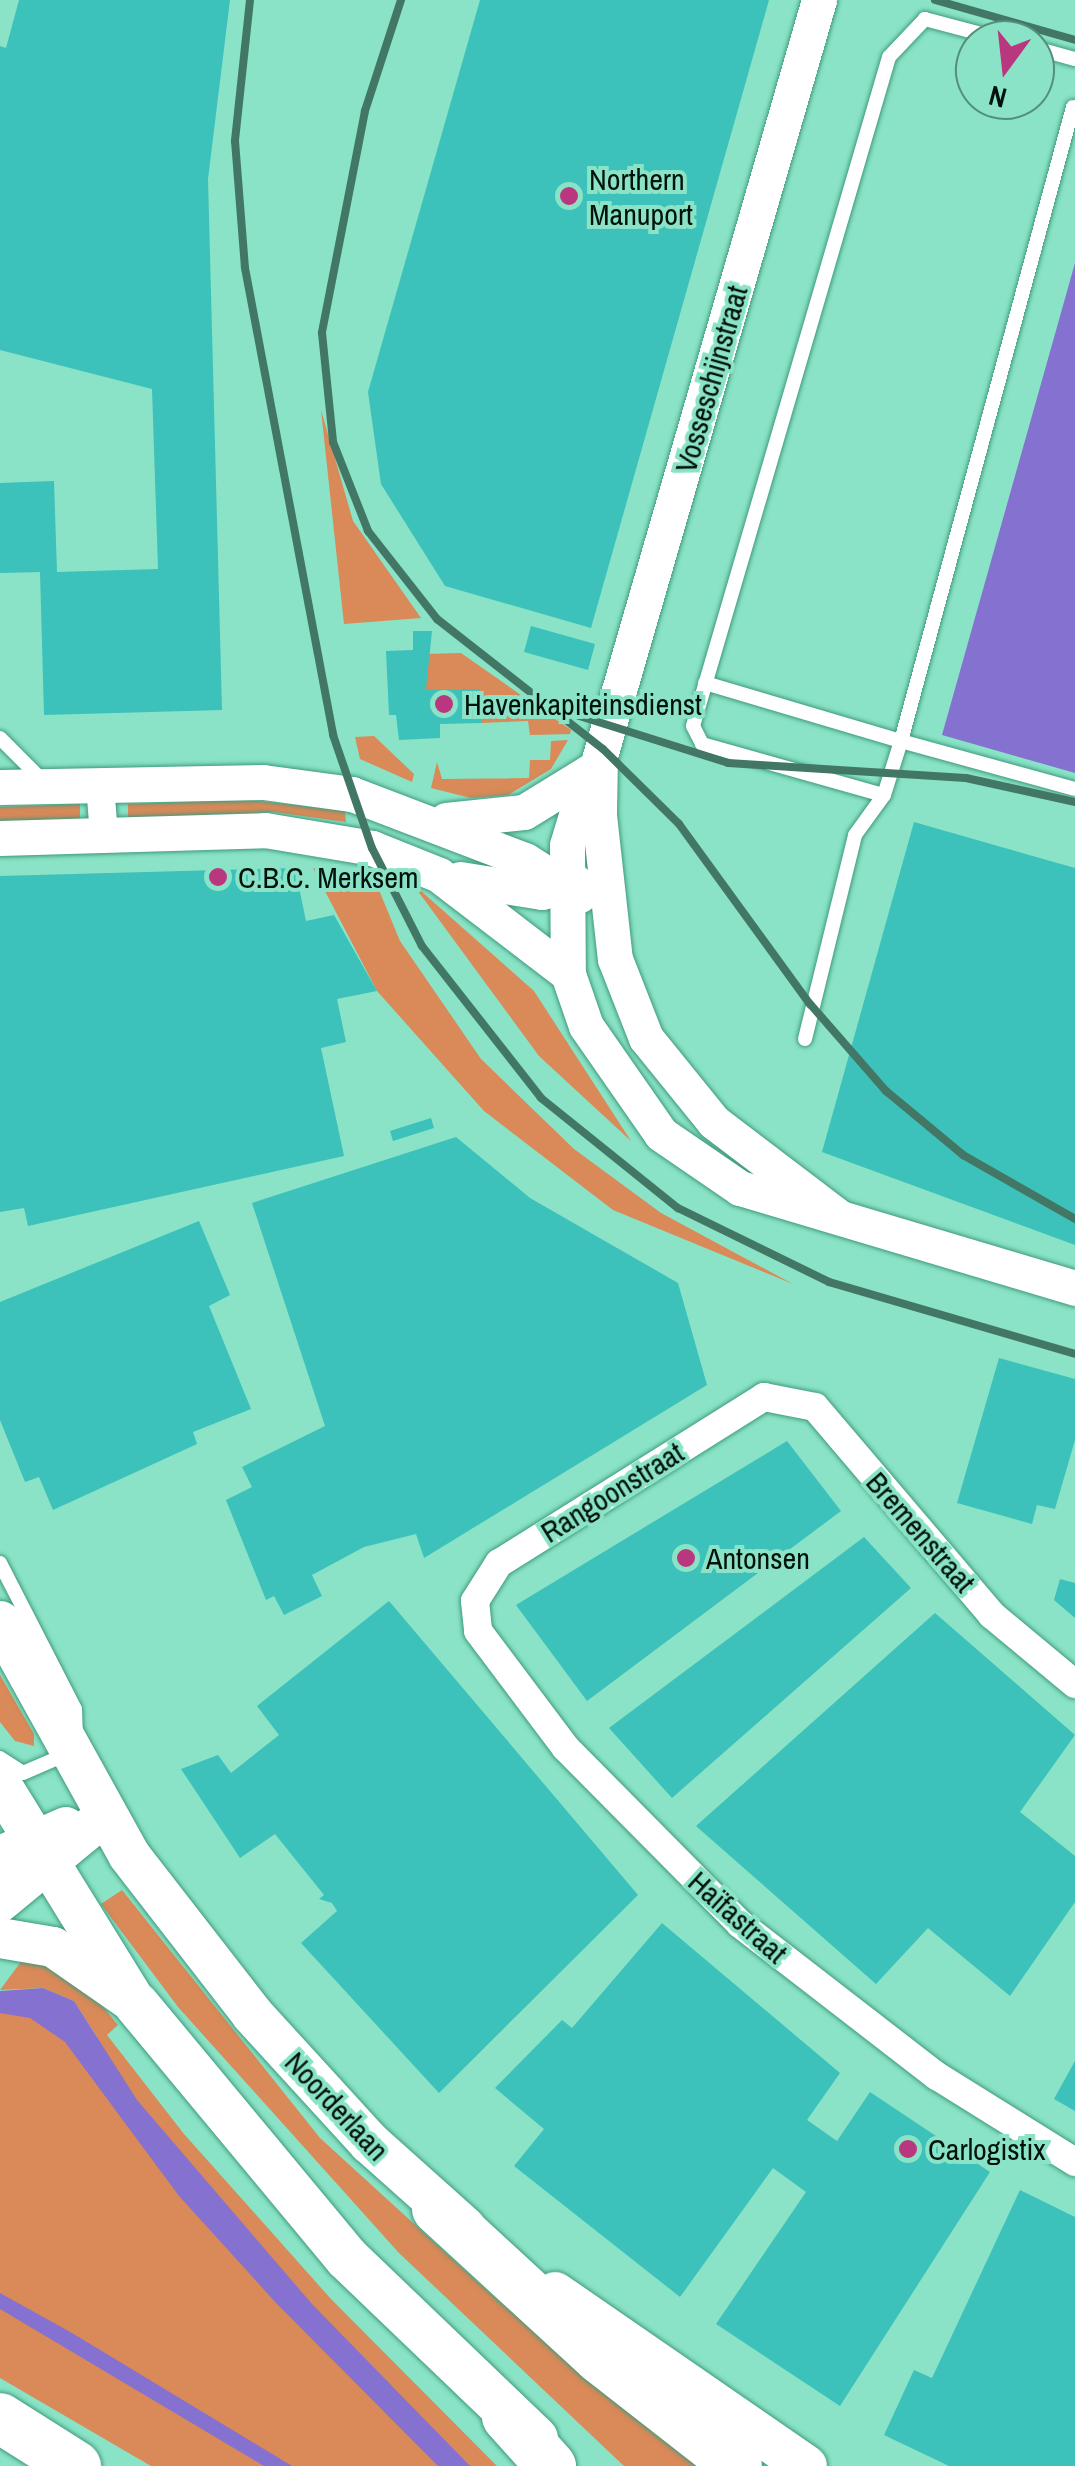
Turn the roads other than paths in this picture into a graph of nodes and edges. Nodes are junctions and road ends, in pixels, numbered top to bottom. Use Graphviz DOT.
graph roads {
  1 [pos="819,0"];
  2 [pos="955,27"];
  3 [pos="1072,106"];
  4 [pos="705,684"];
  5 [pos="0,738"];
  6 [pos="901,741"];
  7 [pos="595,764"];
  8 [pos="100,785"];
  9 [pos="48,786"];
  10 [pos="0,787"];
  11 [pos="1075,789"];
  12 [pos="884,795"];
  13 [pos="421,817"];
  14 [pos="104,834"];
  15 [pos="0,838"];
  16 [pos="602,848"];
  17 [pos="400,857"];
  18 [pos="440,875"];
  19 [pos="567,886"];
  20 [pos="615,959"];
  21 [pos="568,974"];
  22 [pos="806,1039"];
  23 [pos="838,1216"];
  24 [pos="1075,1288"];
  25 [pos="764,1396"];
  26 [pos="0,1564"];
  27 [pos="476,1601"];
  28 [pos="0,1622"];
  29 [pos="1075,1684"];
  30 [pos="69,1754"];
  31 [pos="0,1758"];
  32 [pos="0,1784"];
  33 [pos="103,1816"];
  34 [pos="27,1854"];
  35 [pos="0,1902"];
  36 [pos="0,1938"];
  37 [pos="136,2004"];
  38 [pos="1075,2162"];
  39 [pos="438,2208"];
  40 [pos="507,2416"];
  41 [pos="0,2418"];
  42 [pos="76,2466"];
  43 [pos="551,2466"];
  44 [pos="572,2466"];
  45 [pos="736,2466"];
  46 [pos="806,2466"];
  1 -- 7 [label="street, Vosseschijnstraat"];
  2 -- 4 [label="lane"];
  3 -- 6 [label="lane"];
  4 -- 6 [label="lane"];
  4 -- 12 [label="lane"];
  5 -- 9 [label="lane"];
  6 -- 11 [label="lane"];
  6 -- 12 [label="lane"];
  7 -- 13 [label="street"];
  7 -- 16 [label="street, Vosseschijnstraat"];
  7 -- 19 [label="street, Vosseschijnstraat"];
  8 -- 9 [label="street"];
  8 -- 13 [label="street"];
  8 -- 14 [label="street"];
  9 -- 10 [label="street"];
  12 -- 22 [label="lane"];
  13 -- 17 [label="lane"];
  13 -- 19 [label="street"];
  14 -- 15 [label="street"];
  14 -- 17 [label="street"];
  16 -- 19 [label="street"];
  16 -- 20 [label="street, Vosseschijnstraat"];
  17 -- 18 [label="street"];
  18 -- 19 [label="street"];
  18 -- 21 [label="street"];
  19 -- 20 [label="street"];
  19 -- 21 [label="street, Vosseschijnstraat"];
  20 -- 23 [label="street, Vosseschijnstraat"];
  21 -- 23 [label="street, Vosseschijnstraat"];
  23 -- 24 [label="street, Vosseschijnstraat"];
  25 -- 27 [label="street, Rangoonstraat"];
  25 -- 29 [label="street, Bremenstraat"];
  26 -- 30 [label="lane"];
  27 -- 38 [label="street, Haïfastraat"];
  28 -- 30 [label="main road, Noorderlaan"];
  30 -- 31 [label="lane"];
  30 -- 33 [label="main road, Noorderlaan"];
  32 -- 34 [label="main road"];
  33 -- 34 [label="main road"];
  33 -- 39 [label="main road, Noorderlaan"];
  34 -- 35 [label="main road"];
  34 -- 37 [label="main road"];
  36 -- 37 [label="main road"];
  37 -- 40 [label="highway"];
  39 -- 45 [label="highway"];
  39 -- 46 [label="main road, Noorderlaan"];
  40 -- 43 [label="highway"];
  40 -- 44 [label="highway"];
  41 -- 42 [label="highway"];
}
